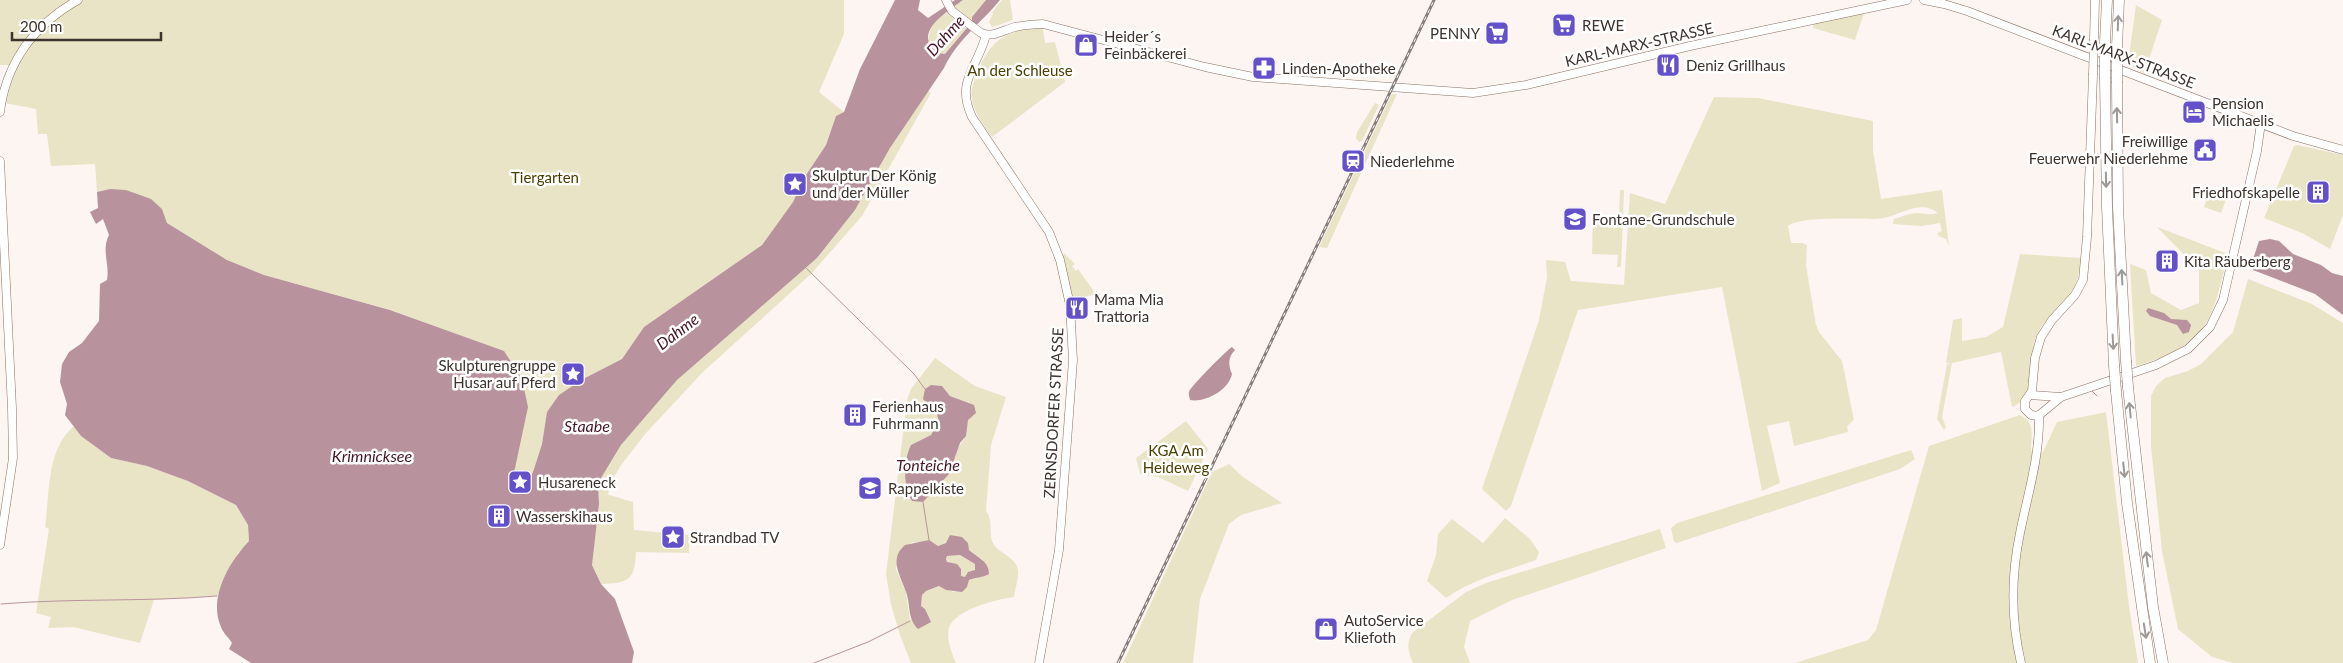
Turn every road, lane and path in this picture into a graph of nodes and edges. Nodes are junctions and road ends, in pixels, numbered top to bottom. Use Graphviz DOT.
graph roads {
  1 [pos="78,0"];
  2 [pos="1907,0"];
  3 [pos="1924,0"];
  4 [pos="2095,0"];
  5 [pos="2107,0"];
  6 [pos="2119,0"];
  7 [pos="948,5"];
  8 [pos="986,35"];
  9 [pos="0,112"];
  10 [pos="2264,125"];
  11 [pos="2343,150"];
  12 [pos="0,161"];
  13 [pos="2037,395"];
  14 [pos="2061,397"];
  15 [pos="2046,408"];
  16 [pos="2035,415"];
  17 [pos="0,545"];
  18 [pos="2160,645"];
  19 [pos="1040,663"];
  20 [pos="2021,663"];
  21 [pos="2150,663"];
  22 [pos="2162,663"];
  23 [pos="2170,663"];
  1 -- 9 [label="street"];
  2 -- 8 [label="street, KARL-MARX-STRASSE"];
  3 -- 10 [label="street, KARL-MARX-STRASSE"];
  4 -- 13 [label="street, bridge"];
  5 -- 21 [label="highway, one-way, bridge"];
  18 -- 6 [label="highway, one-way, bridge"];
  7 -- 8 [label="street"];
  8 -- 19 [label="street, ZERNSDORFER STRASSE"];
  10 -- 11 [label="street, KARL-MARX-STRASSE"];
  10 -- 14 [label="street"];
  12 -- 17 [label="street"];
  13 -- 14 [label="street"];
  13 -- 15 [label="street"];
  13 -- 16 [label="street"];
  14 -- 15 [label="street"];
  15 -- 16 [label="street"];
  16 -- 20 [label="street"];
  18 -- 22 [label="highway"];
  18 -- 23 [label="highway"];
}
